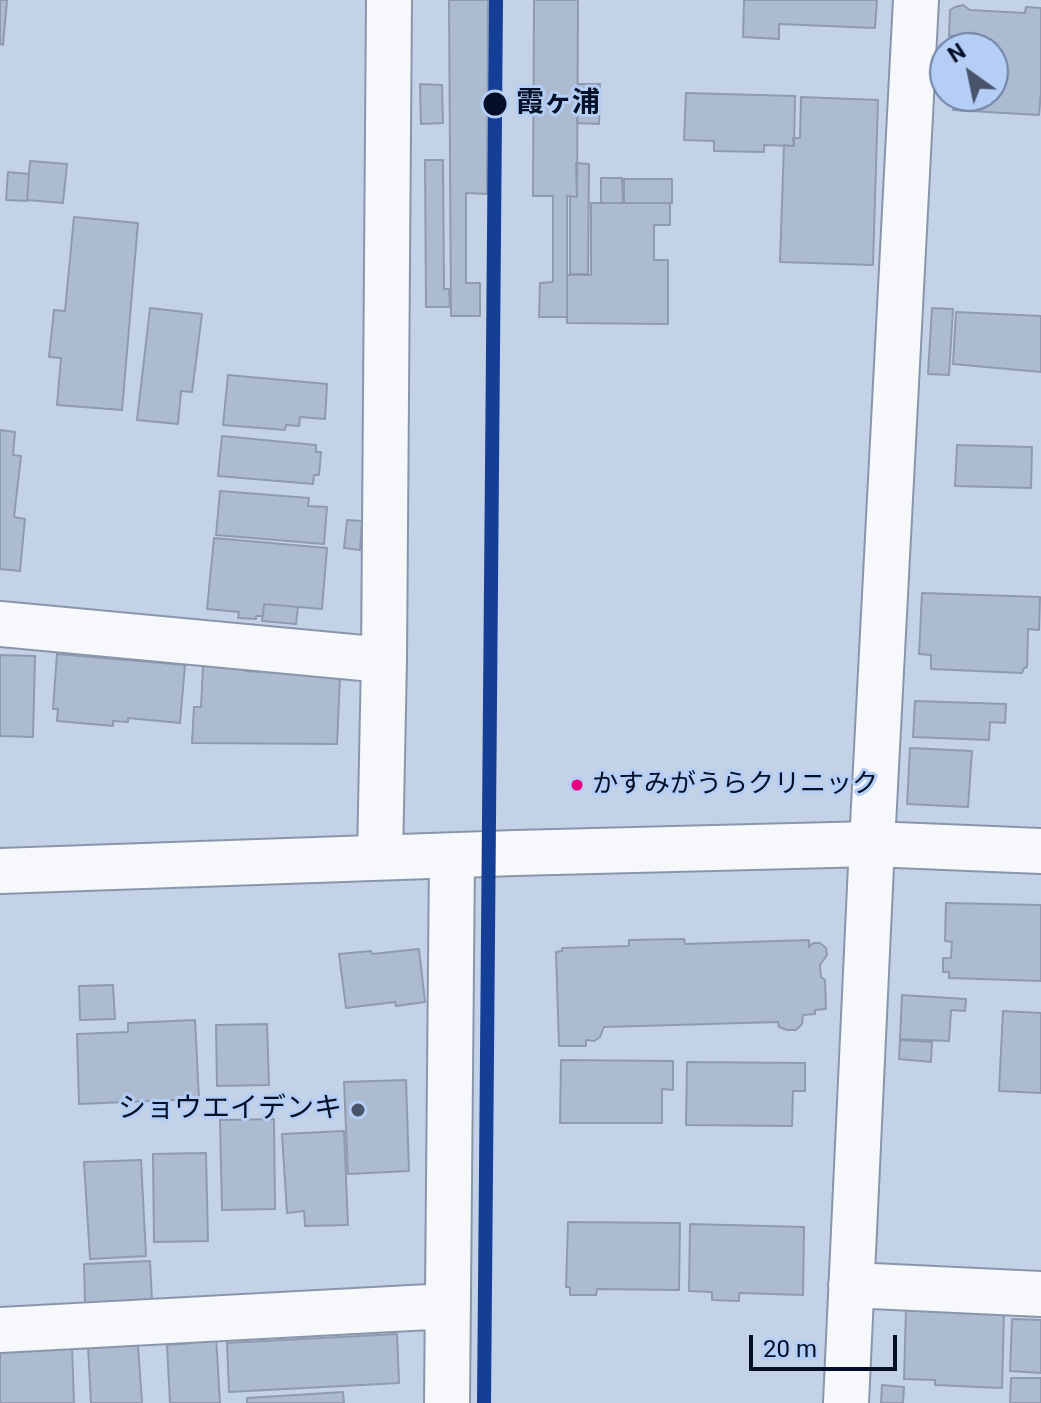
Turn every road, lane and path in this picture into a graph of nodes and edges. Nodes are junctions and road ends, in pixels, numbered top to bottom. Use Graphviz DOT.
graph roads {
  1 [pos="389,0"];
  2 [pos="916,0"];
  3 [pos="0,624"];
  4 [pos="384,660"];
  5 [pos="872,844"];
  6 [pos="1041,851"];
  7 [pos="452,856"];
  8 [pos="380,857"];
  9 [pos="0,871"];
  10 [pos="851,1285"];
  11 [pos="1041,1294"];
  12 [pos="448,1306"];
  13 [pos="0,1330"];
  14 [pos="447,1403"];
  15 [pos="846,1403"];
  1 -- 4 [label="street"];
  2 -- 5 [label="street"];
  3 -- 4 [label="street"];
  4 -- 8 [label="street"];
  5 -- 6 [label="street"];
  5 -- 7 [label="street"];
  5 -- 10 [label="street"];
  7 -- 8 [label="street"];
  7 -- 12 [label="street"];
  8 -- 9 [label="street"];
  10 -- 11 [label="street"];
  10 -- 15 [label="street"];
  12 -- 13 [label="street"];
  12 -- 14 [label="street"];
}
